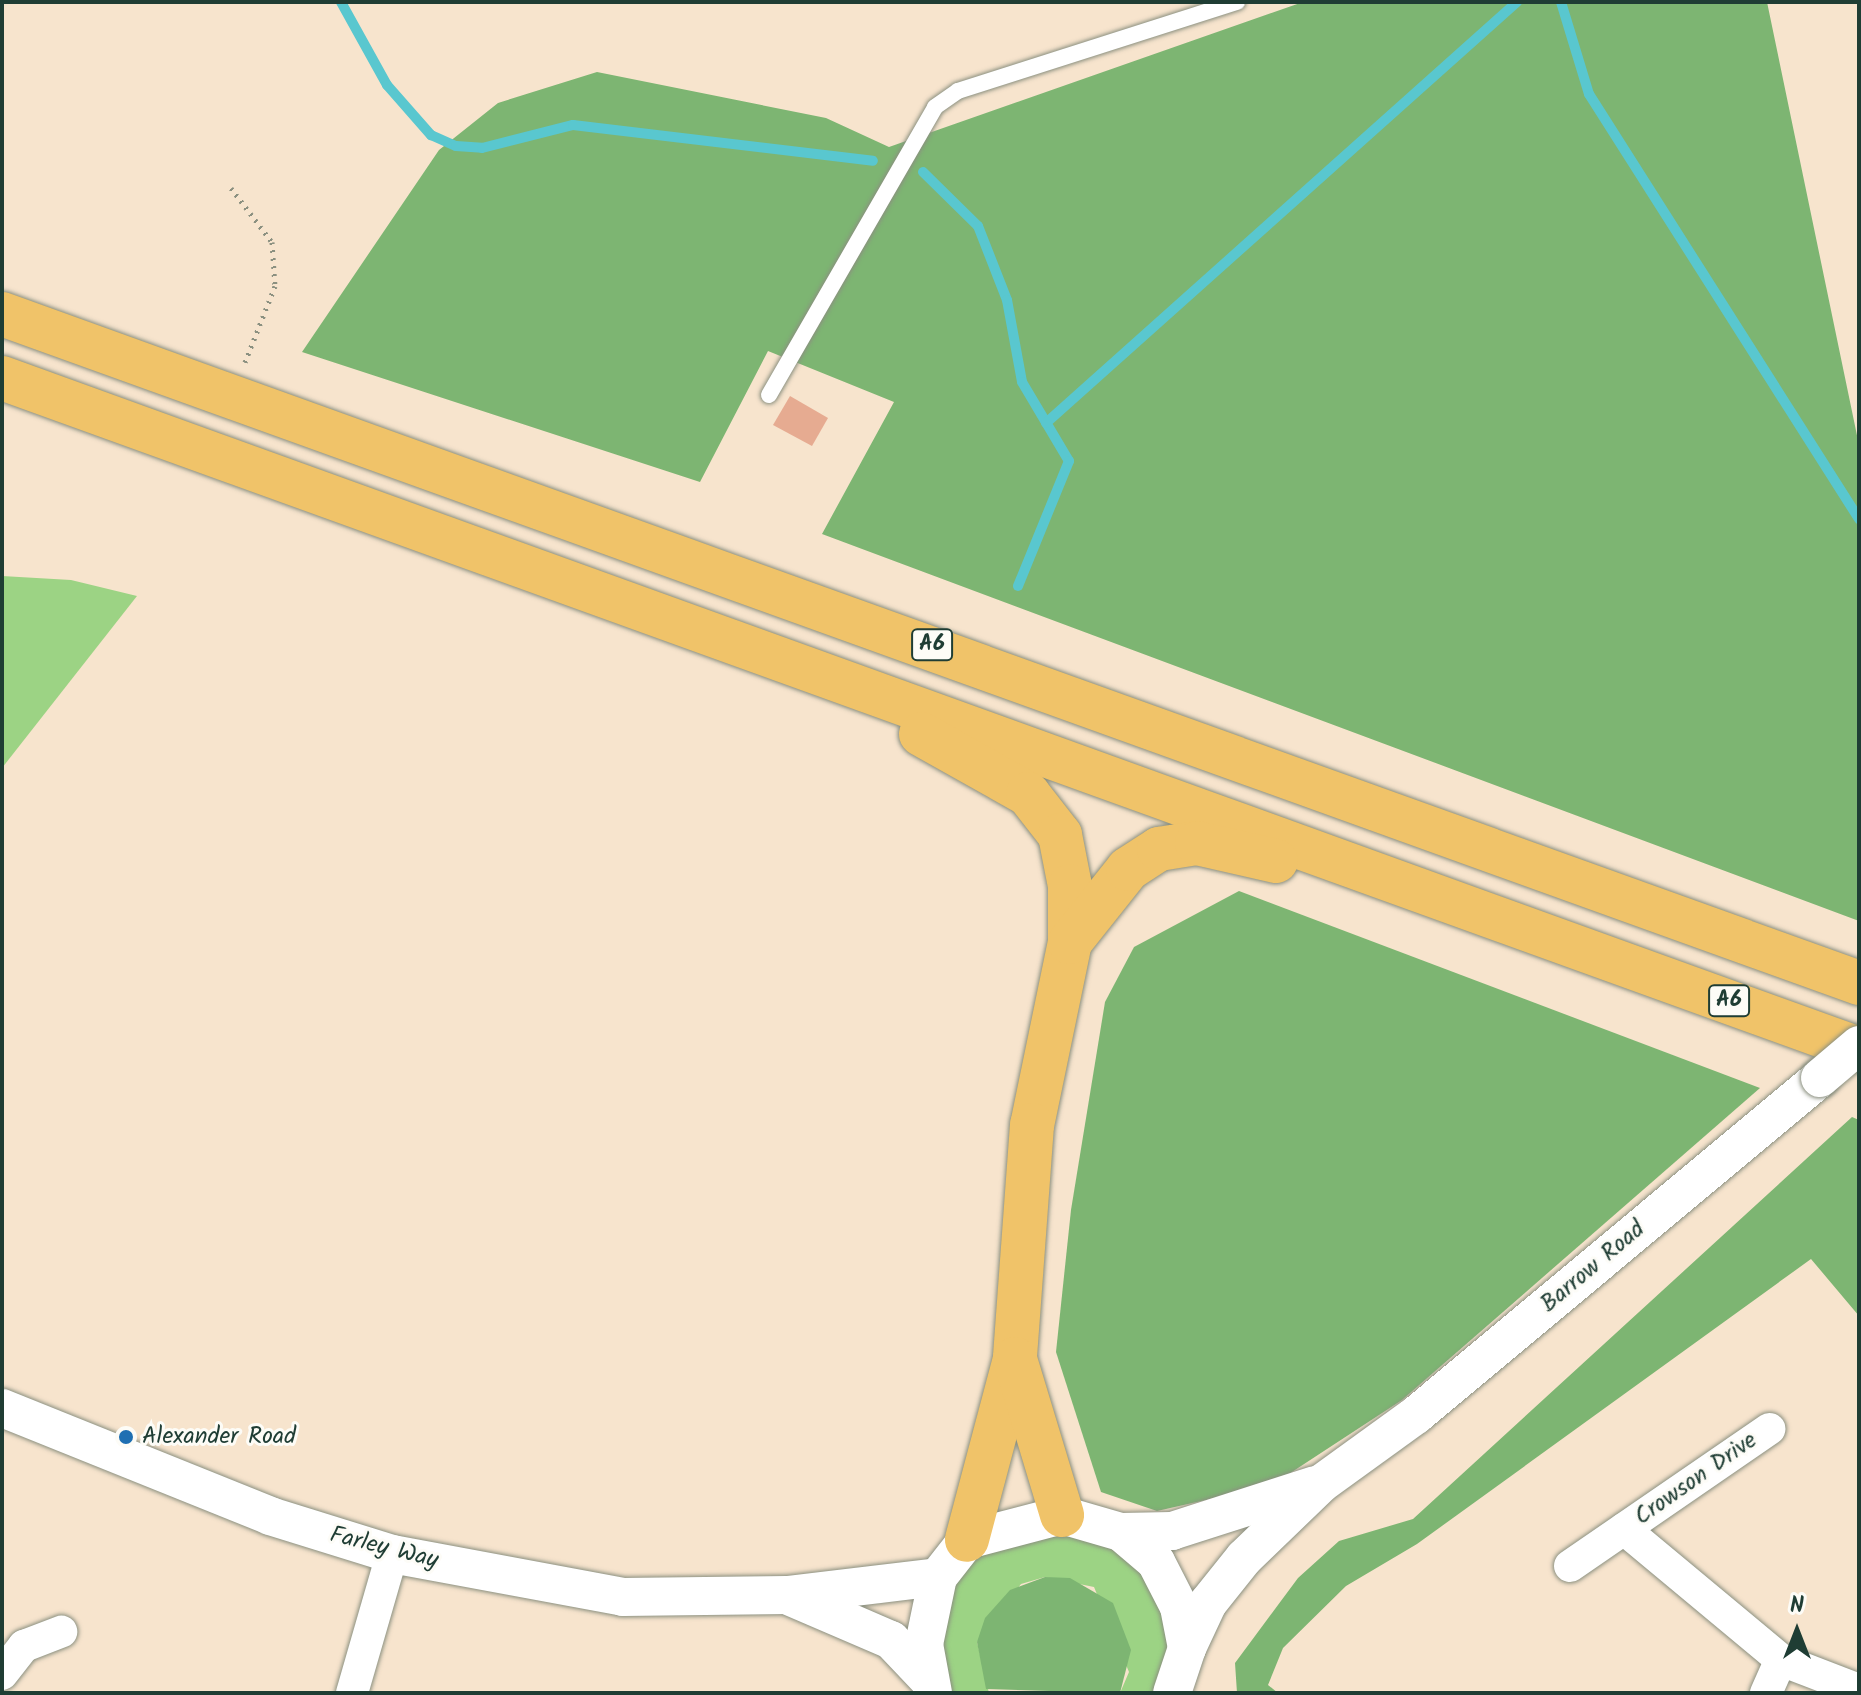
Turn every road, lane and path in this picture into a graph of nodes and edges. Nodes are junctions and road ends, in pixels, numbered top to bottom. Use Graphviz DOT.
graph roads {
  1 [pos="1237,2"];
  2 [pos="231,188"];
  3 [pos="2,314"];
  4 [pos="2,378"];
  5 [pos="234,393"];
  6 [pos="769,395"];
  7 [pos="677,618"];
  8 [pos="1070,942"];
  9 [pos="1600,953"];
  10 [pos="1859,983"];
  11 [pos="1859,1047"];
  12 [pos="1015,1359"];
  13 [pos="2,1408"];
  14 [pos="1769,1429"];
  15 [pos="1322,1483"];
  16 [pos="1062,1515"];
  17 [pos="1624,1529"];
  18 [pos="1121,1532"];
  19 [pos="967,1540"];
  20 [pos="392,1554"];
  21 [pos="1570,1566"];
  22 [pos="938,1577"];
  23 [pos="787,1595"];
  24 [pos="61,1632"];
  25 [pos="5,1658"];
  26 [pos="1781,1660"];
  27 [pos="1181,1678"];
  28 [pos="930,1685"];
  29 [pos="1859,1690"];
  30 [pos="352,1693"];
  31 [pos="1766,1693"];
  1 -- 6 [label="lane"];
  2 -- 5 [label="path"];
  3 -- 5 [label="highway, A6"];
  4 -- 7 [label="highway, A6"];
  5 -- 10 [label="highway, A6"];
  7 -- 8 [label="highway"];
  7 -- 9 [label="highway, A6"];
  8 -- 9 [label="highway"];
  8 -- 12 [label="highway"];
  9 -- 11 [label="highway, A6"];
  11 -- 15 [label="street, Barrow Road, bridge"];
  12 -- 16 [label="highway"];
  12 -- 19 [label="highway"];
  13 -- 20 [label="street, Farley Way"];
  14 -- 17 [label="street, Crowson Drive"];
  15 -- 18 [label="street, Barrow Road"];
  15 -- 27 [label="street, Barrow Road"];
  16 -- 18 [label="street"];
  16 -- 19 [label="street"];
  17 -- 21 [label="street, Crowson Drive"];
  17 -- 26 [label="street, Crowson Drive"];
  18 -- 27 [label="street"];
  19 -- 22 [label="street"];
  20 -- 23 [label="street, Farley Way"];
  20 -- 30 [label="street"];
  22 -- 23 [label="street, Farley Way"];
  22 -- 28 [label="street"];
  23 -- 28 [label="street, Farley Way"];
  24 -- 25 [label="street"];
  26 -- 29 [label="street, Crowson Drive"];
  26 -- 31 [label="street"];
}
